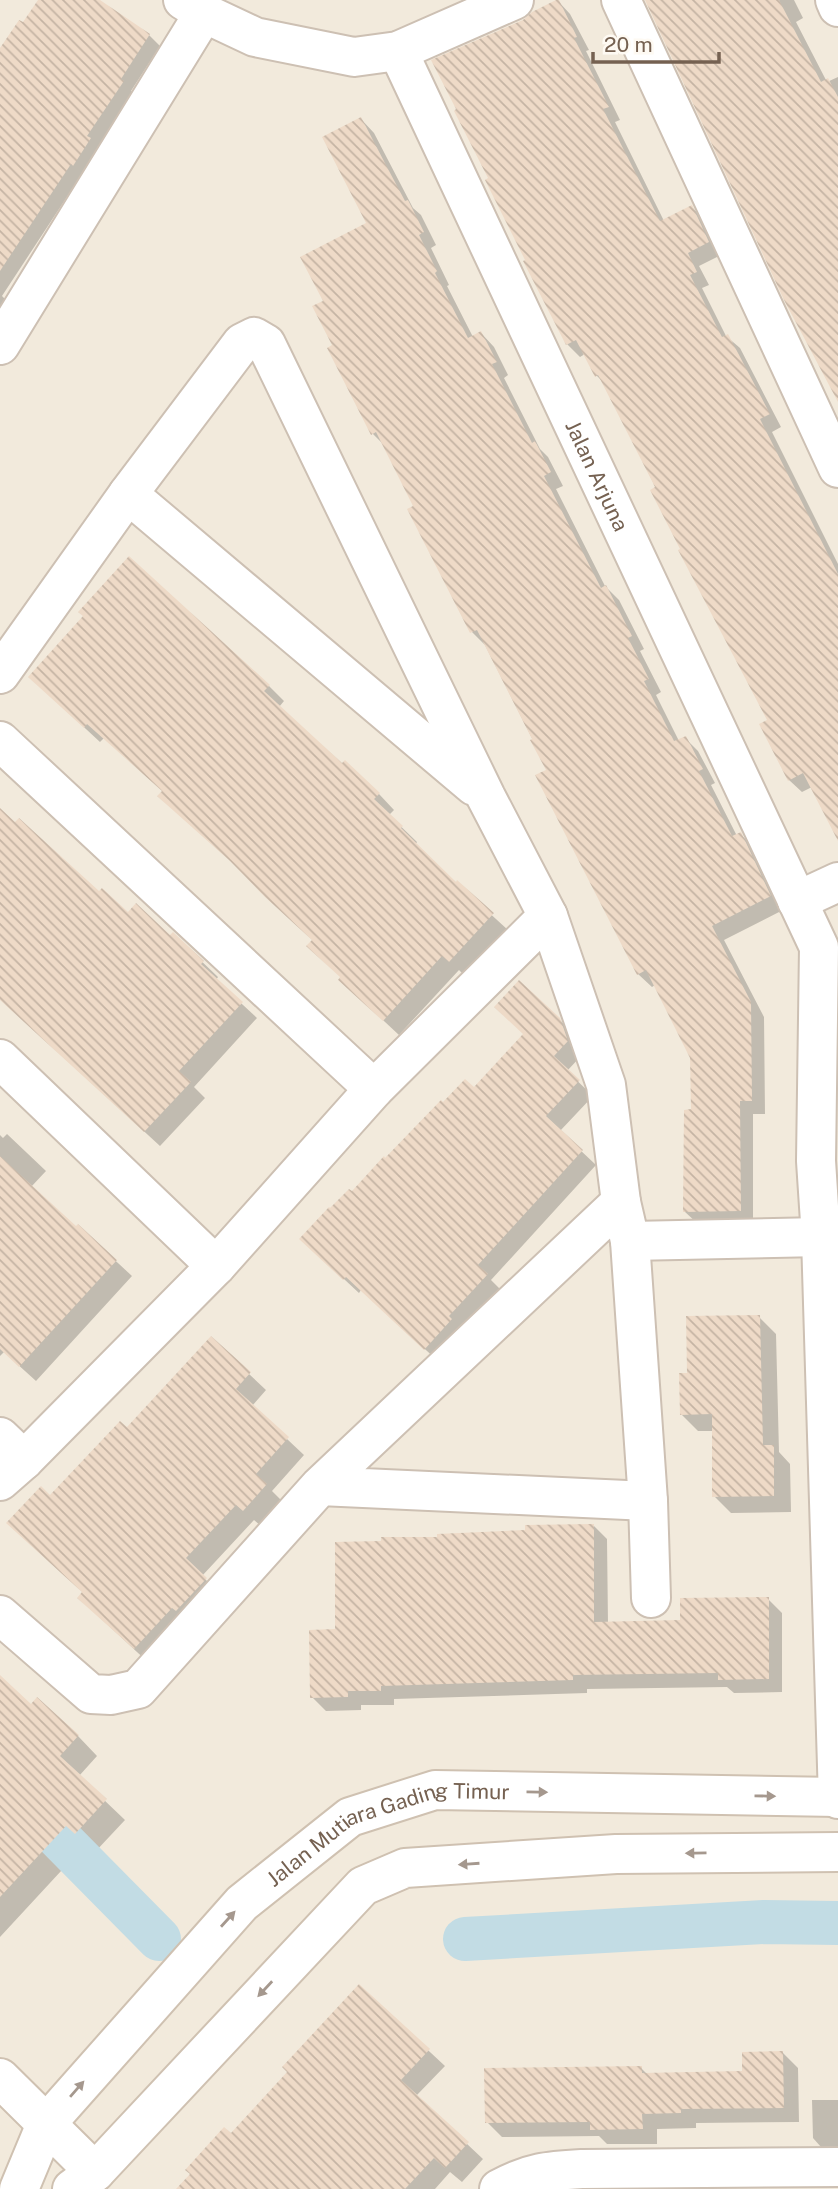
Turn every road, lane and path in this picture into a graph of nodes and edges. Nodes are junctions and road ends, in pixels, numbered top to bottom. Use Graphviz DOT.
graph roads {
  1 [pos="514,0"];
  2 [pos="621,0"];
  3 [pos="835,0"];
  4 [pos="193,6"];
  5 [pos="838,7"];
  6 [pos="398,51"];
  7 [pos="0,345"];
  8 [pos="838,468"];
  9 [pos="128,494"];
  10 [pos="0,674"];
  11 [pos="0,741"];
  12 [pos="486,797"];
  13 [pos="838,882"];
  14 [pos="797,901"];
  15 [pos="548,916"];
  16 [pos="0,1059"];
  17 [pos="374,1089"];
  18 [pos="827,1162"];
  19 [pos="621,1202"];
  20 [pos="821,1237"];
  21 [pos="630,1241"];
  22 [pos="216,1266"];
  23 [pos="8,1459"];
  24 [pos="320,1486"];
  25 [pos="648,1501"];
  26 [pos="651,1598"];
  27 [pos="0,1615"];
  28 [pos="838,1798"];
  29 [pos="838,1852"];
  30 [pos="0,2078"];
  31 [pos="47,2124"];
  32 [pos="838,2166"];
  33 [pos="83,2180"];
  34 [pos="19,2189"];
  35 [pos="499,2189"];
  1 -- 6 [label="street"];
  2 -- 8 [label="street"];
  3 -- 5 [label="street"];
  4 -- 6 [label="street"];
  4 -- 7 [label="street"];
  6 -- 14 [label="street, Jalan Arjuna"];
  9 -- 10 [label="street"];
  9 -- 12 [label="street"];
  9 -- 12 [label="street"];
  11 -- 17 [label="street"];
  12 -- 15 [label="street"];
  13 -- 14 [label="street"];
  14 -- 18 [label="street, Jalan Arjuna"];
  15 -- 17 [label="street"];
  15 -- 19 [label="street"];
  16 -- 22 [label="street"];
  17 -- 22 [label="street"];
  18 -- 20 [label="street, Jalan Arjuna"];
  19 -- 21 [label="street"];
  19 -- 24 [label="street"];
  20 -- 21 [label="street"];
  20 -- 28 [label="street, Jalan Arjuna"];
  21 -- 25 [label="street"];
  22 -- 23 [label="street"];
  24 -- 25 [label="street"];
  24 -- 27 [label="street"];
  25 -- 26 [label="street"];
  31 -- 28 [label="street, Jalan Mutiara Gading Timur, one-way"];
  29 -- 33 [label="street, Jalan Mutiara Gading Timur, one-way"];
  30 -- 31 [label="street, Jalan Mutiara Gading Timur"];
  31 -- 33 [label="street, Jalan Mutiara Gading Timur"];
  31 -- 34 [label="street, Jalan Mutiara Gading Timur"];
  32 -- 35 [label="street"];
}
